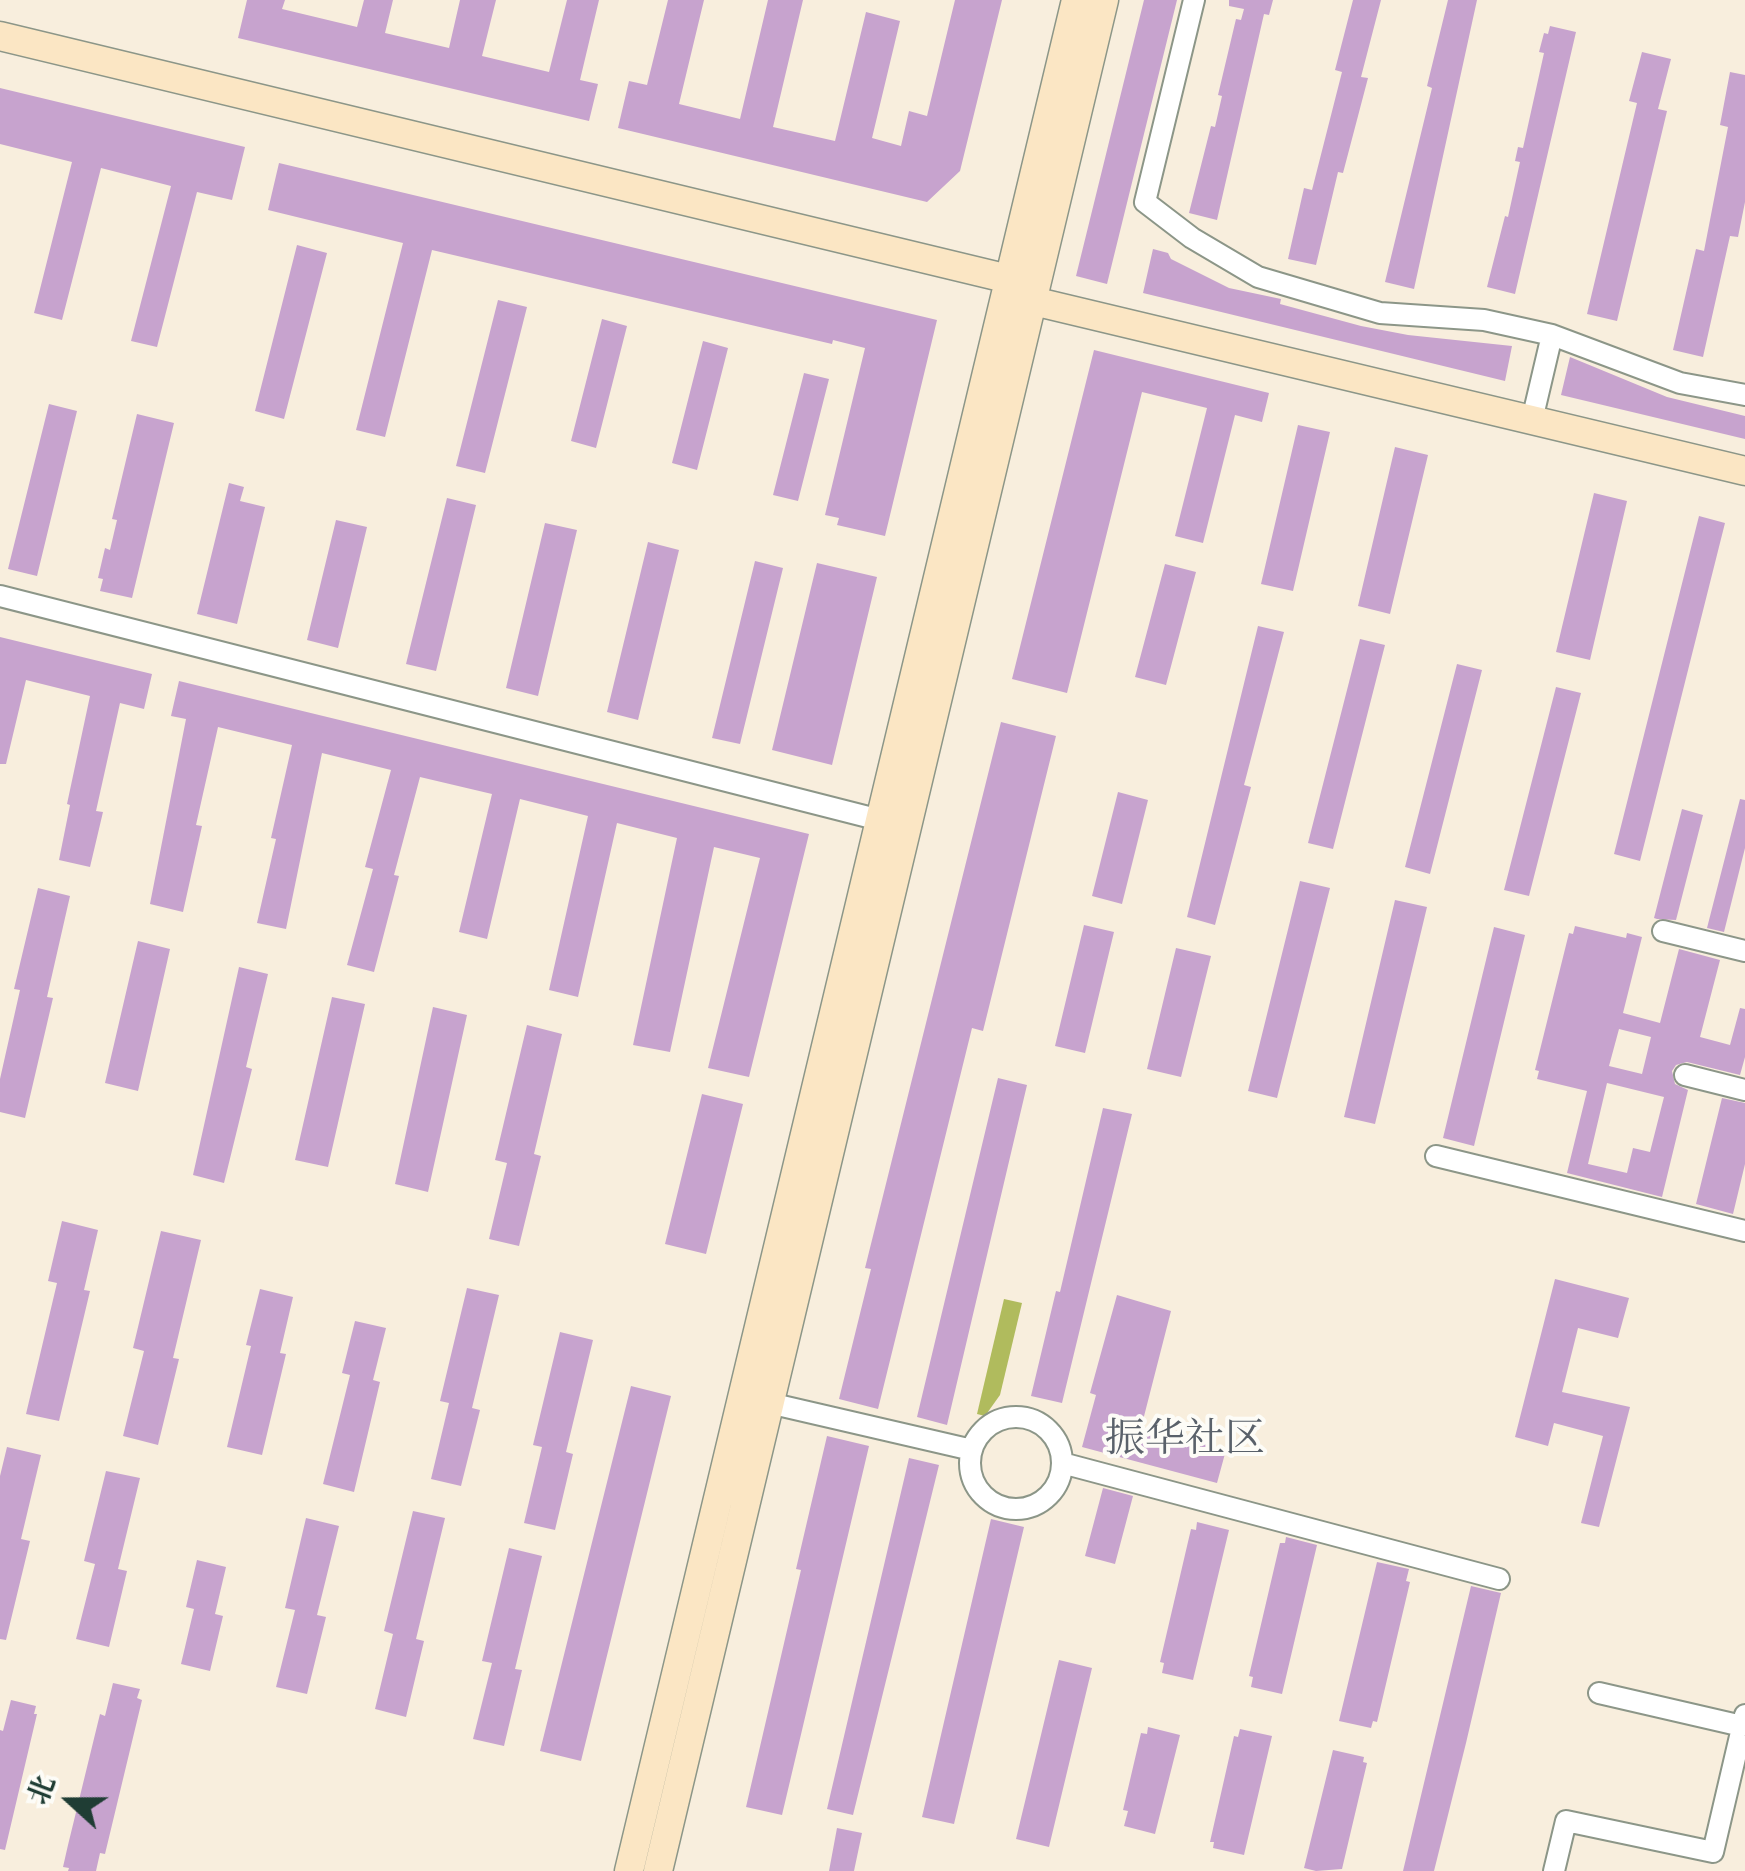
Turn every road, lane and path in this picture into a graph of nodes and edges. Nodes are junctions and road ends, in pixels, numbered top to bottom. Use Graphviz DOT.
graph roads {
  1 [pos="1076,0"];
  2 [pos="1104,0"];
  3 [pos="1194,0"];
  4 [pos="0,36"];
  5 [pos="0,55"];
  6 [pos="1016,292"];
  7 [pos="1552,335"];
  8 [pos="1745,395"];
  9 [pos="1532,420"];
  10 [pos="1745,470"];
  11 [pos="0,596"];
  12 [pos="880,820"];
  13 [pos="1663,931"];
  14 [pos="1745,951"];
  15 [pos="1686,1076"];
  16 [pos="1745,1090"];
  17 [pos="1436,1156"];
  18 [pos="1745,1231"];
  19 [pos="769,1403"];
  20 [pos="972,1450"];
  21 [pos="1062,1462"];
  22 [pos="1499,1580"];
  23 [pos="1599,1693"];
  24 [pos="1744,1721"];
  25 [pos="630,1871"];
  26 [pos="658,1871"];
  27 [pos="1554,1871"];
  1 -- 6 [label="main road"];
  2 -- 6 [label="main road"];
  3 -- 7 [label="street"];
  4 -- 6 [label="main road"];
  5 -- 6 [label="main road"];
  6 -- 9 [label="main road"];
  6 -- 12 [label="main road"];
  6 -- 19 [label="main road"];
  7 -- 8 [label="street"];
  7 -- 9 [label="street"];
  9 -- 10 [label="main road"];
  11 -- 12 [label="street"];
  12 -- 25 [label="main road"];
  13 -- 14 [label="street"];
  15 -- 16 [label="street"];
  17 -- 18 [label="street"];
  19 -- 20 [label="street"];
  19 -- 26 [label="main road"];
  20 -- 21 [label="street"];
  20 -- 21 [label="street"];
  21 -- 22 [label="street"];
  23 -- 24 [label="street"];
  24 -- 27 [label="street"];
}
